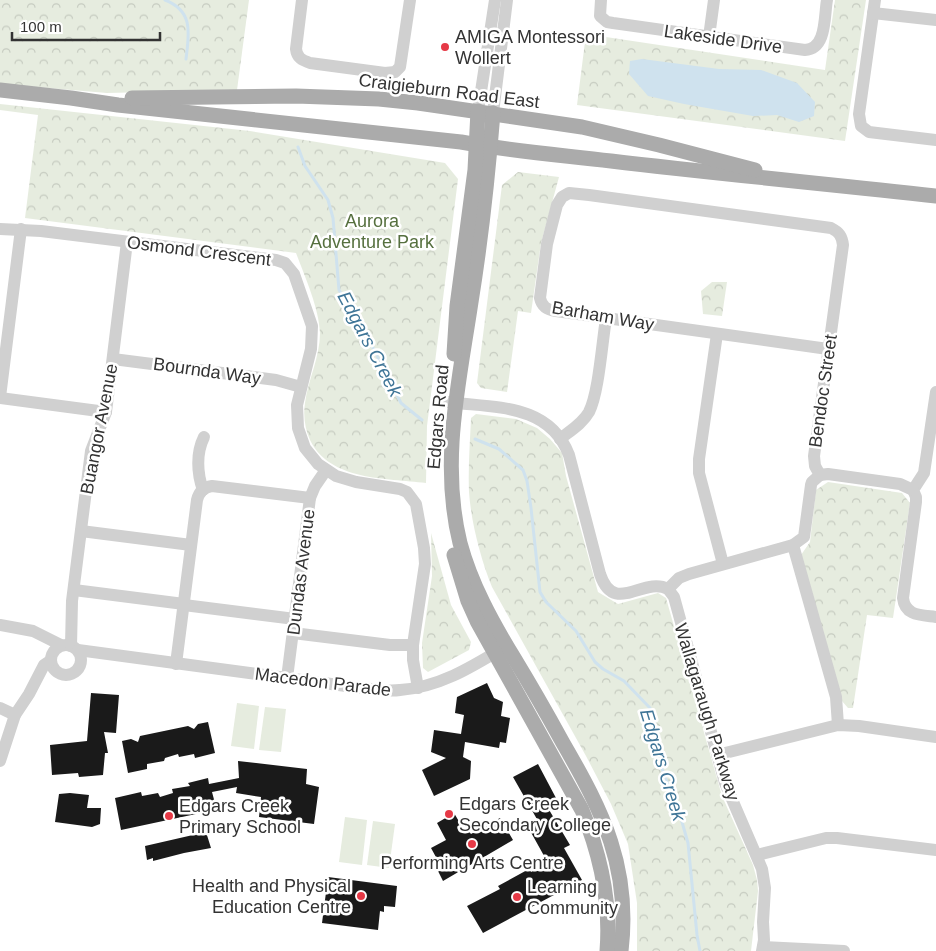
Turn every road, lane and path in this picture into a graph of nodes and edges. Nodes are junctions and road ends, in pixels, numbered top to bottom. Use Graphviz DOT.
graph roads {
  1 [pos="302,0"];
  2 [pos="410,0"];
  3 [pos="495,0"];
  4 [pos="507,0"];
  5 [pos="601,0"];
  6 [pos="714,0"];
  7 [pos="826,0"];
  8 [pos="874,6"];
  9 [pos="936,20"];
  10 [pos="709,37"];
  11 [pos="0,90"];
  12 [pos="71,98"];
  13 [pos="485,112"];
  14 [pos="936,140"];
  15 [pos="483,146"];
  16 [pos="815,182"];
  17 [pos="936,196"];
  18 [pos="0,229"];
  19 [pos="21,229"];
  20 [pos="128,242"];
  21 [pos="843,245"];
  22 [pos="606,318"];
  23 [pos="717,334"];
  24 [pos="828,349"];
  25 [pos="113,359"];
  26 [pos="301,387"];
  27 [pos="936,392"];
  28 [pos="0,398"];
  29 [pos="451,402"];
  30 [pos="106,412"];
  31 [pos="204,437"];
  32 [pos="560,439"];
  33 [pos="326,470"];
  34 [pos="820,476"];
  35 [pos="203,490"];
  36 [pos="913,490"];
  37 [pos="310,498"];
  38 [pos="81,531"];
  39 [pos="793,545"];
  40 [pos="191,546"];
  41 [pos="723,564"];
  42 [pos="668,589"];
  43 [pos="74,590"];
  44 [pos="184,604"];
  45 [pos="936,617"];
  46 [pos="295,619"];
  47 [pos="0,625"];
  48 [pos="23,629"];
  49 [pos="293,633"];
  50 [pos="413,645"];
  51 [pos="70,647"];
  52 [pos="501,650"];
  53 [pos="130,658"];
  54 [pos="50,659"];
  55 [pos="81,664"];
  56 [pos="176,664"];
  57 [pos="57,673"];
  58 [pos="287,678"];
  59 [pos="418,688"];
  60 [pos="29,694"];
  61 [pos="0,708"];
  62 [pos="15,715"];
  63 [pos="838,725"];
  64 [pos="936,736"];
  65 [pos="717,756"];
  66 [pos="0,761"];
  67 [pos="936,850"];
  68 [pos="757,855"];
  69 [pos="763,949"];
  70 [pos="607,951"];
  71 [pos="621,951"];
  72 [pos="844,951"];
  1 -- 2 [label="street"];
  3 -- 13 [label="street, Edgars Road"];
  4 -- 13 [label="street, Edgars Road"];
  5 -- 10 [label="street, Lakeside Drive"];
  6 -- 10 [label="street"];
  7 -- 10 [label="street, Lakeside Drive"];
  8 -- 9 [label="street"];
  8 -- 14 [label="street"];
  11 -- 12 [label="main road, Craigieburn Road East"];
  12 -- 13 [label="main road, Craigieburn Road East"];
  12 -- 15 [label="main road, Craigieburn Road East"];
  13 -- 15 [label="main road, Edgars Road"];
  13 -- 16 [label="main road, Craigieburn Road East"];
  15 -- 16 [label="main road, Craigieburn Road East"];
  15 -- 29 [label="main road, Edgars Road"];
  16 -- 17 [label="main road, Craigieburn Road East"];
  18 -- 19 [label="street, Osmond Crescent"];
  19 -- 20 [label="street, Osmond Crescent"];
  19 -- 28 [label="street"];
  20 -- 25 [label="street, Buangor Avenue"];
  20 -- 26 [label="street, Osmond Crescent"];
  21 -- 22 [label="street, Barham Way"];
  21 -- 24 [label="street, Bendoc Street"];
  22 -- 23 [label="street, Barham Way"];
  22 -- 32 [label="street"];
  23 -- 24 [label="street, Barham Way"];
  23 -- 41 [label="street"];
  24 -- 34 [label="street, Bendoc Street"];
  25 -- 26 [label="street, Bournda Way"];
  25 -- 30 [label="street, Buangor Avenue"];
  26 -- 33 [label="street, Osmond Crescent"];
  27 -- 36 [label="street"];
  28 -- 30 [label="street"];
  29 -- 32 [label="street"];
  29 -- 52 [label="main road, Edgars Road"];
  30 -- 38 [label="street, Buangor Avenue"];
  31 -- 35 [label="street"];
  32 -- 42 [label="street"];
  33 -- 37 [label="street, Dundas Avenue"];
  33 -- 50 [label="street, Osmond Crescent"];
  34 -- 36 [label="street"];
  34 -- 39 [label="street"];
  35 -- 37 [label="street"];
  35 -- 40 [label="street"];
  36 -- 45 [label="street"];
  37 -- 46 [label="street, Dundas Avenue"];
  38 -- 40 [label="street"];
  38 -- 43 [label="street, Buangor Avenue"];
  39 -- 41 [label="street"];
  39 -- 63 [label="street"];
  40 -- 44 [label="street"];
  41 -- 42 [label="street"];
  42 -- 65 [label="street, Wallagaraugh Parkway"];
  43 -- 44 [label="street"];
  43 -- 51 [label="street, Buangor Avenue"];
  44 -- 46 [label="street"];
  44 -- 56 [label="street"];
  46 -- 49 [label="street, Dundas Avenue"];
  47 -- 48 [label="street"];
  48 -- 51 [label="street"];
  48 -- 54 [label="street"];
  49 -- 50 [label="street"];
  49 -- 58 [label="street, Dundas Avenue"];
  50 -- 59 [label="street, Osmond Crescent"];
  51 -- 53 [label="street, Macedon Parade"];
  51 -- 54 [label="street"];
  51 -- 55 [label="street"];
  52 -- 59 [label="street, Macedon Parade"];
  52 -- 70 [label="main road, Edgars Road"];
  52 -- 71 [label="main road, Edgars Road"];
  53 -- 55 [label="street, Macedon Parade"];
  53 -- 56 [label="street, Macedon Parade"];
  54 -- 57 [label="street"];
  54 -- 60 [label="street"];
  55 -- 57 [label="street"];
  56 -- 58 [label="street, Macedon Parade"];
  57 -- 60 [label="street"];
  58 -- 59 [label="street, Macedon Parade"];
  60 -- 62 [label="street"];
  61 -- 62 [label="street"];
  62 -- 66 [label="street"];
  63 -- 64 [label="street"];
  63 -- 65 [label="street"];
  65 -- 68 [label="street, Wallagaraugh Parkway"];
  67 -- 68 [label="street"];
  68 -- 69 [label="street, Wallagaraugh Parkway"];
  69 -- 72 [label="street"];
}
